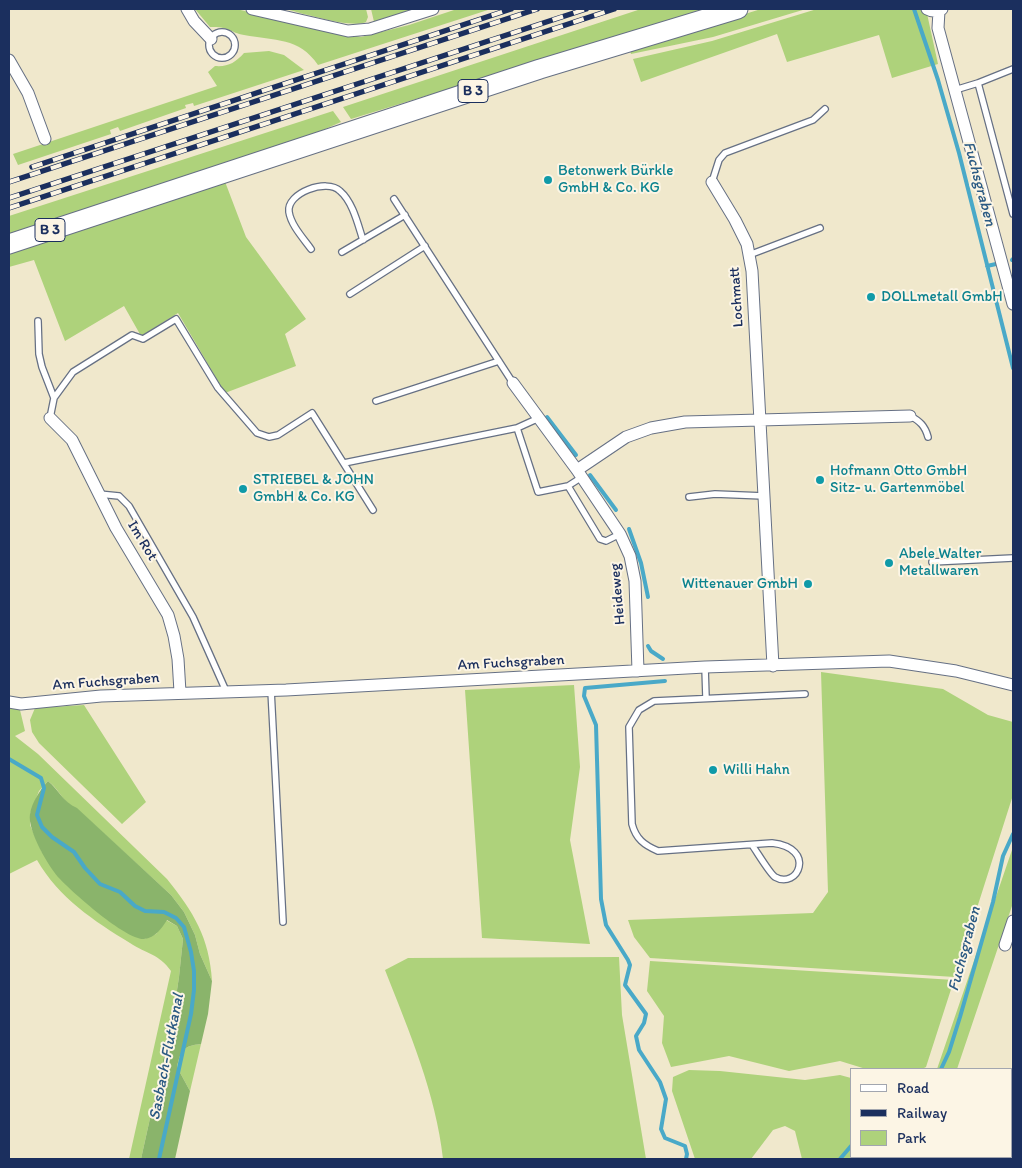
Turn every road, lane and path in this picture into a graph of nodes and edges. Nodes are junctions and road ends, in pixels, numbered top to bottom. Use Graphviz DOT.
graph roads {
  1 [pos="187,9"];
  2 [pos="252,9"];
  3 [pos="433,9"];
  4 [pos="738,9"];
  5 [pos="927,9"];
  6 [pos="941,10"];
  7 [pos="210,39"];
  8 [pos="9,60"];
  9 [pos="1013,69"];
  10 [pos="978,83"];
  11 [pos="955,90"];
  12 [pos="825,109"];
  13 [pos="44,139"];
  14 [pos="712,182"];
  15 [pos="394,199"];
  16 [pos="1013,214"];
  17 [pos="405,215"];
  18 [pos="820,228"];
  19 [pos="364,240"];
  20 [pos="9,244"];
  21 [pos="425,246"];
  22 [pos="311,249"];
  23 [pos="342,252"];
  24 [pos="748,255"];
  25 [pos="350,294"];
  26 [pos="1013,304"];
  27 [pos="38,321"];
  28 [pos="499,361"];
  29 [pos="513,383"];
  30 [pos="54,398"];
  31 [pos="376,401"];
  32 [pos="910,416"];
  33 [pos="50,418"];
  34 [pos="539,418"];
  35 [pos="759,419"];
  36 [pos="518,428"];
  37 [pos="928,437"];
  38 [pos="344,463"];
  39 [pos="580,474"];
  40 [pos="568,486"];
  41 [pos="99,494"];
  42 [pos="764,496"];
  43 [pos="689,497"];
  44 [pos="373,510"];
  45 [pos="620,534"];
  46 [pos="1013,558"];
  47 [pos="932,562"];
  48 [pos="773,666"];
  49 [pos="705,667"];
  50 [pos="638,671"];
  51 [pos="1013,685"];
  52 [pos="271,690"];
  53 [pos="226,691"];
  54 [pos="180,692"];
  55 [pos="805,694"];
  56 [pos="706,698"];
  57 [pos="9,702"];
  58 [pos="752,845"];
  59 [pos="1013,920"];
  60 [pos="283,922"];
  61 [pos="1005,945"];
  1 -- 7 [label="street"];
  2 -- 3 [label="street"];
  4 -- 20 [label="main road, B 3"];
  5 -- 6 [label="street"];
  6 -- 11 [label="street"];
  7 -- 7 [label="lane"];
  8 -- 13 [label="street"];
  9 -- 10 [label="lane"];
  10 -- 11 [label="lane"];
  10 -- 16 [label="lane"];
  11 -- 26 [label="street"];
  12 -- 14 [label="lane"];
  14 -- 24 [label="street, Lochmatt"];
  15 -- 17 [label="lane"];
  17 -- 19 [label="lane"];
  17 -- 21 [label="lane"];
  18 -- 24 [label="lane"];
  19 -- 22 [label="lane"];
  19 -- 23 [label="lane"];
  21 -- 25 [label="lane"];
  21 -- 28 [label="lane"];
  24 -- 35 [label="street, Lochmatt"];
  27 -- 30 [label="lane"];
  28 -- 29 [label="lane"];
  28 -- 31 [label="lane"];
  29 -- 34 [label="street, Heideweg"];
  30 -- 33 [label="lane"];
  30 -- 38 [label="lane"];
  32 -- 35 [label="street"];
  32 -- 37 [label="lane"];
  33 -- 41 [label="street, Im Rot"];
  34 -- 36 [label="lane"];
  34 -- 39 [label="street, Heideweg"];
  35 -- 39 [label="street"];
  35 -- 42 [label="street, Lochmatt"];
  36 -- 38 [label="lane"];
  36 -- 40 [label="lane"];
  38 -- 44 [label="lane"];
  39 -- 40 [label="lane"];
  39 -- 45 [label="street, Heideweg"];
  40 -- 45 [label="lane"];
  41 -- 53 [label="lane"];
  41 -- 54 [label="street, Im Rot"];
  42 -- 43 [label="lane"];
  42 -- 48 [label="street, Lochmatt"];
  45 -- 50 [label="street, Heideweg"];
  46 -- 47 [label="lane"];
  48 -- 49 [label="street, Am Fuchsgraben"];
  48 -- 51 [label="street, Am Fuchsgraben"];
  49 -- 50 [label="street, Am Fuchsgraben"];
  49 -- 56 [label="lane"];
  50 -- 52 [label="street, Am Fuchsgraben"];
  52 -- 53 [label="street, Am Fuchsgraben"];
  52 -- 60 [label="lane"];
  53 -- 54 [label="street, Am Fuchsgraben"];
  54 -- 57 [label="street, Am Fuchsgraben"];
  55 -- 56 [label="lane"];
  56 -- 58 [label="lane"];
  58 -- 58 [label="lane"];
  59 -- 61 [label="street"];
}
